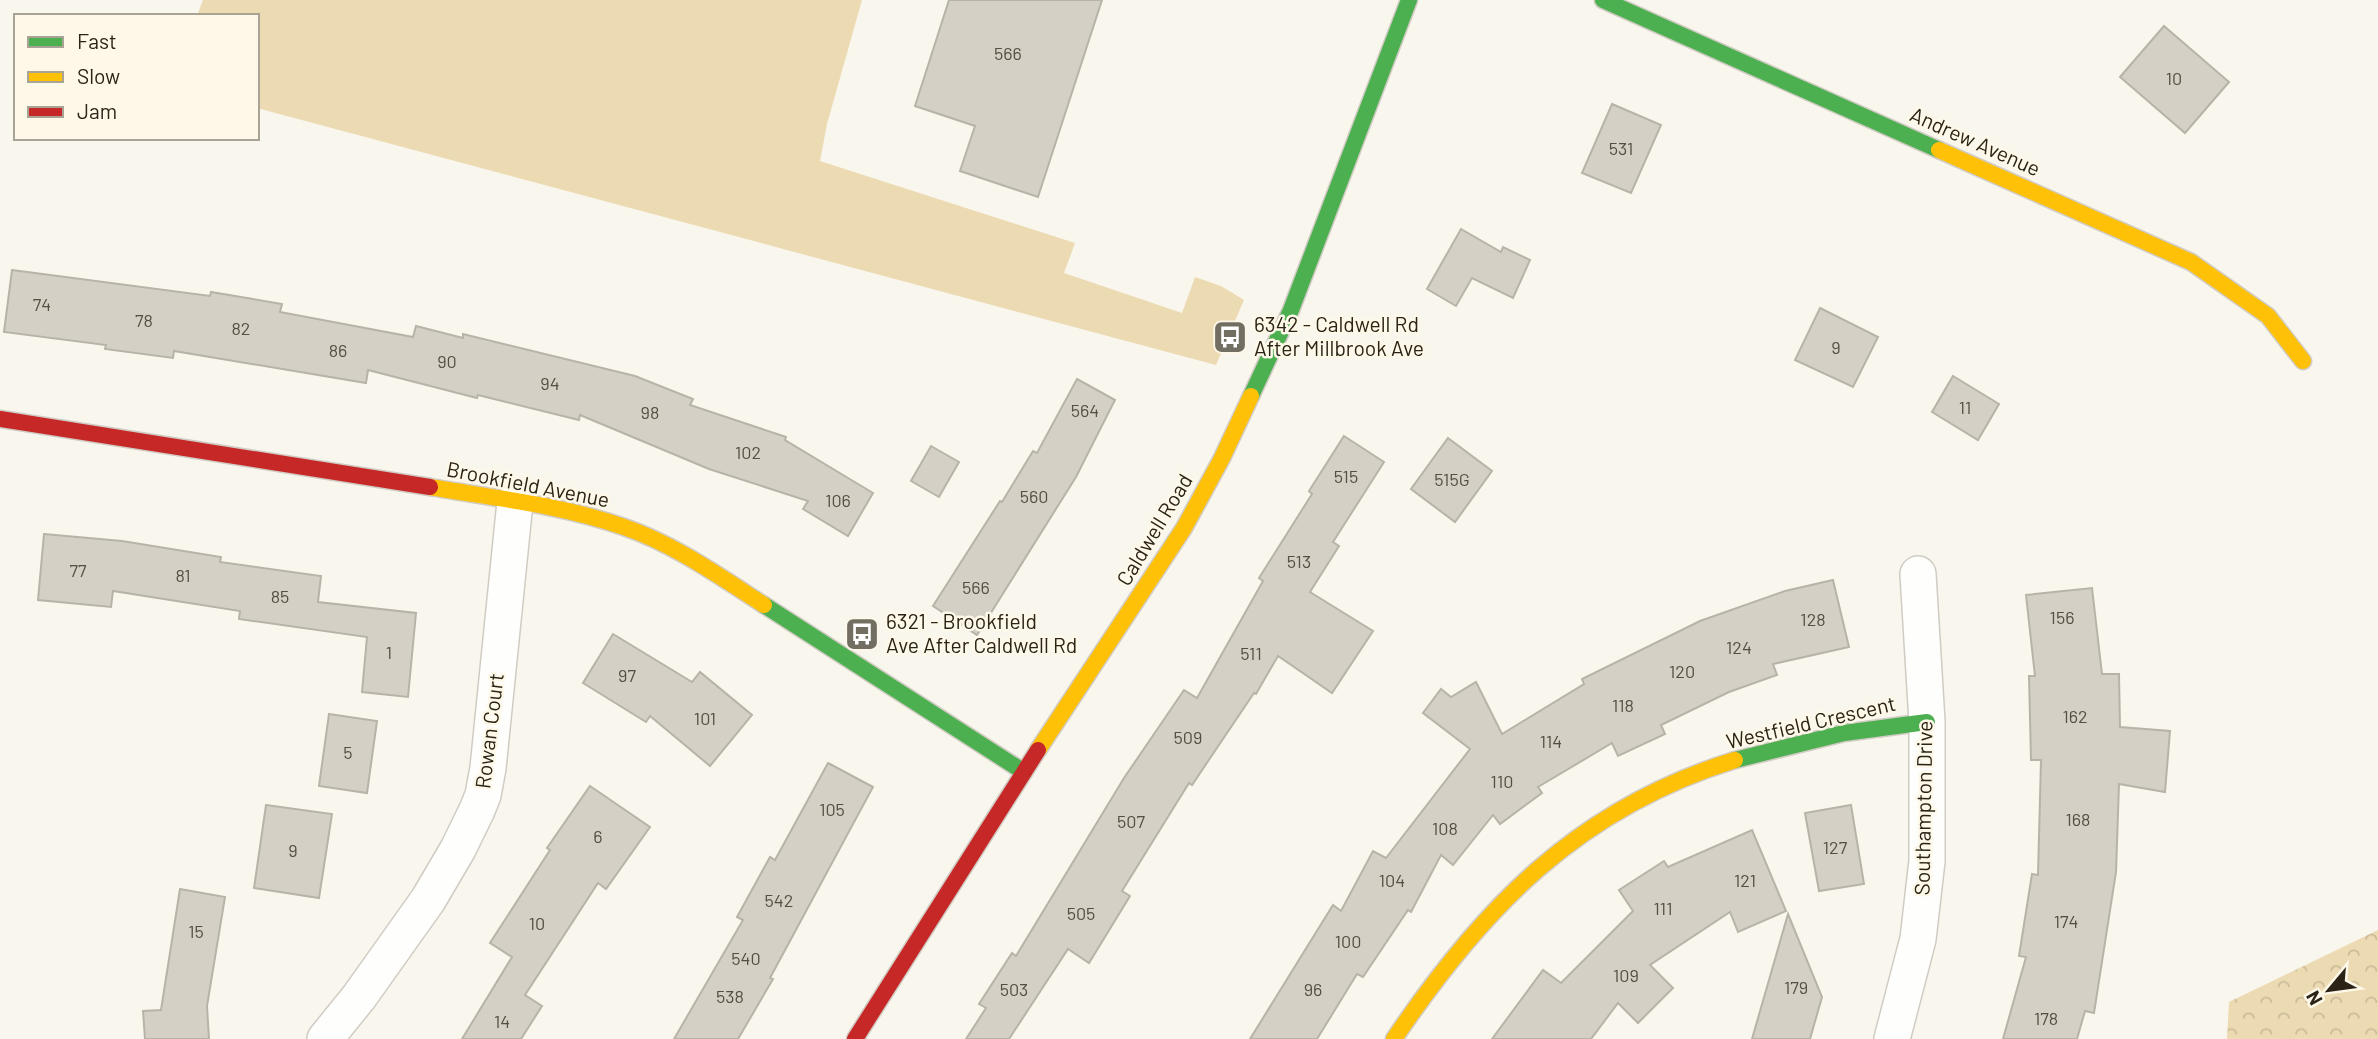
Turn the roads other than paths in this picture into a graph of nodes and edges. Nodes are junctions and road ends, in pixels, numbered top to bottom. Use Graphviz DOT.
graph roads {
  1 [pos="1409,0"];
  2 [pos="1603,0"];
  3 [pos="2303,361"];
  4 [pos="0,419"];
  5 [pos="515,502"];
  6 [pos="1918,574"];
  7 [pos="1927,722"];
  8 [pos="1024,772"];
  9 [pos="325,1039"];
  10 [pos="855,1039"];
  11 [pos="1394,1039"];
  12 [pos="1892,1039"];
  1 -- 8 [label="street, Caldwell Road"];
  2 -- 3 [label="street, Andrew Avenue"];
  4 -- 5 [label="street, Brookfield Avenue"];
  5 -- 8 [label="street, Brookfield Avenue"];
  5 -- 9 [label="street, Rowan Court"];
  6 -- 7 [label="street, Southampton Drive"];
  7 -- 11 [label="street, Westfield Crescent"];
  7 -- 12 [label="street, Southampton Drive"];
  8 -- 10 [label="street, Caldwell Road"];
}
